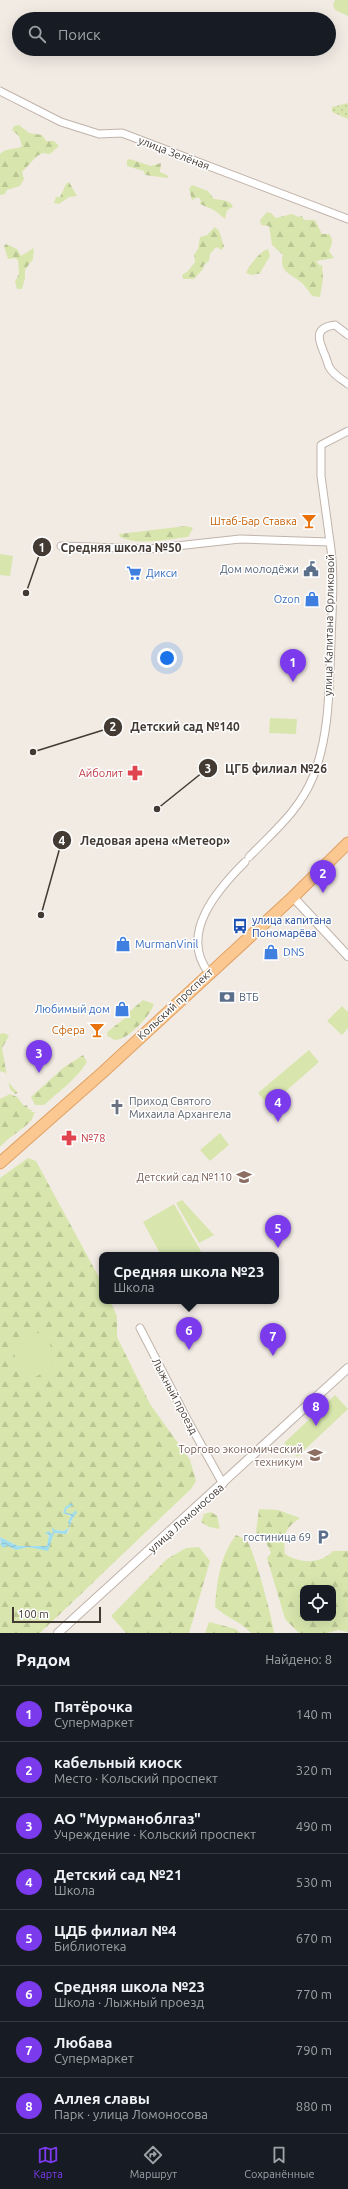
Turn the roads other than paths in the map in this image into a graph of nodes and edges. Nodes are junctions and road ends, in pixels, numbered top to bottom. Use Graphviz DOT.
graph roads {
  1 [pos="0,91"];
  2 [pos="348,219"];
  3 [pos="348,336"];
  4 [pos="348,384"];
  5 [pos="348,431"];
  6 [pos="330,542"];
  7 [pos="61,546"];
  8 [pos="348,843"];
  9 [pos="293,896"];
  10 [pos="348,956"];
  11 [pos="209,972"];
  12 [pos="0,1163"];
  13 [pos="140,1328"];
  14 [pos="348,1368"];
  15 [pos="223,1484"];
  16 [pos="58,1633"];
  1 -- 2 [label="street, улица Зелёная"];
  3 -- 4 [label="street"];
  5 -- 6 [label="street"];
  6 -- 7 [label="street, улица Капитана Орликовой"];
  6 -- 11 [label="street, улица Капитана Орликовой"];
  8 -- 9 [label="main road, Кольский проспект"];
  9 -- 10 [label="street"];
  9 -- 11 [label="main road, Кольский проспект"];
  11 -- 12 [label="main road, Кольский проспект"];
  13 -- 15 [label="street, Лыжный проезд"];
  14 -- 15 [label="street, улица Ломоносова"];
  15 -- 16 [label="street, улица Ломоносова"];
}
